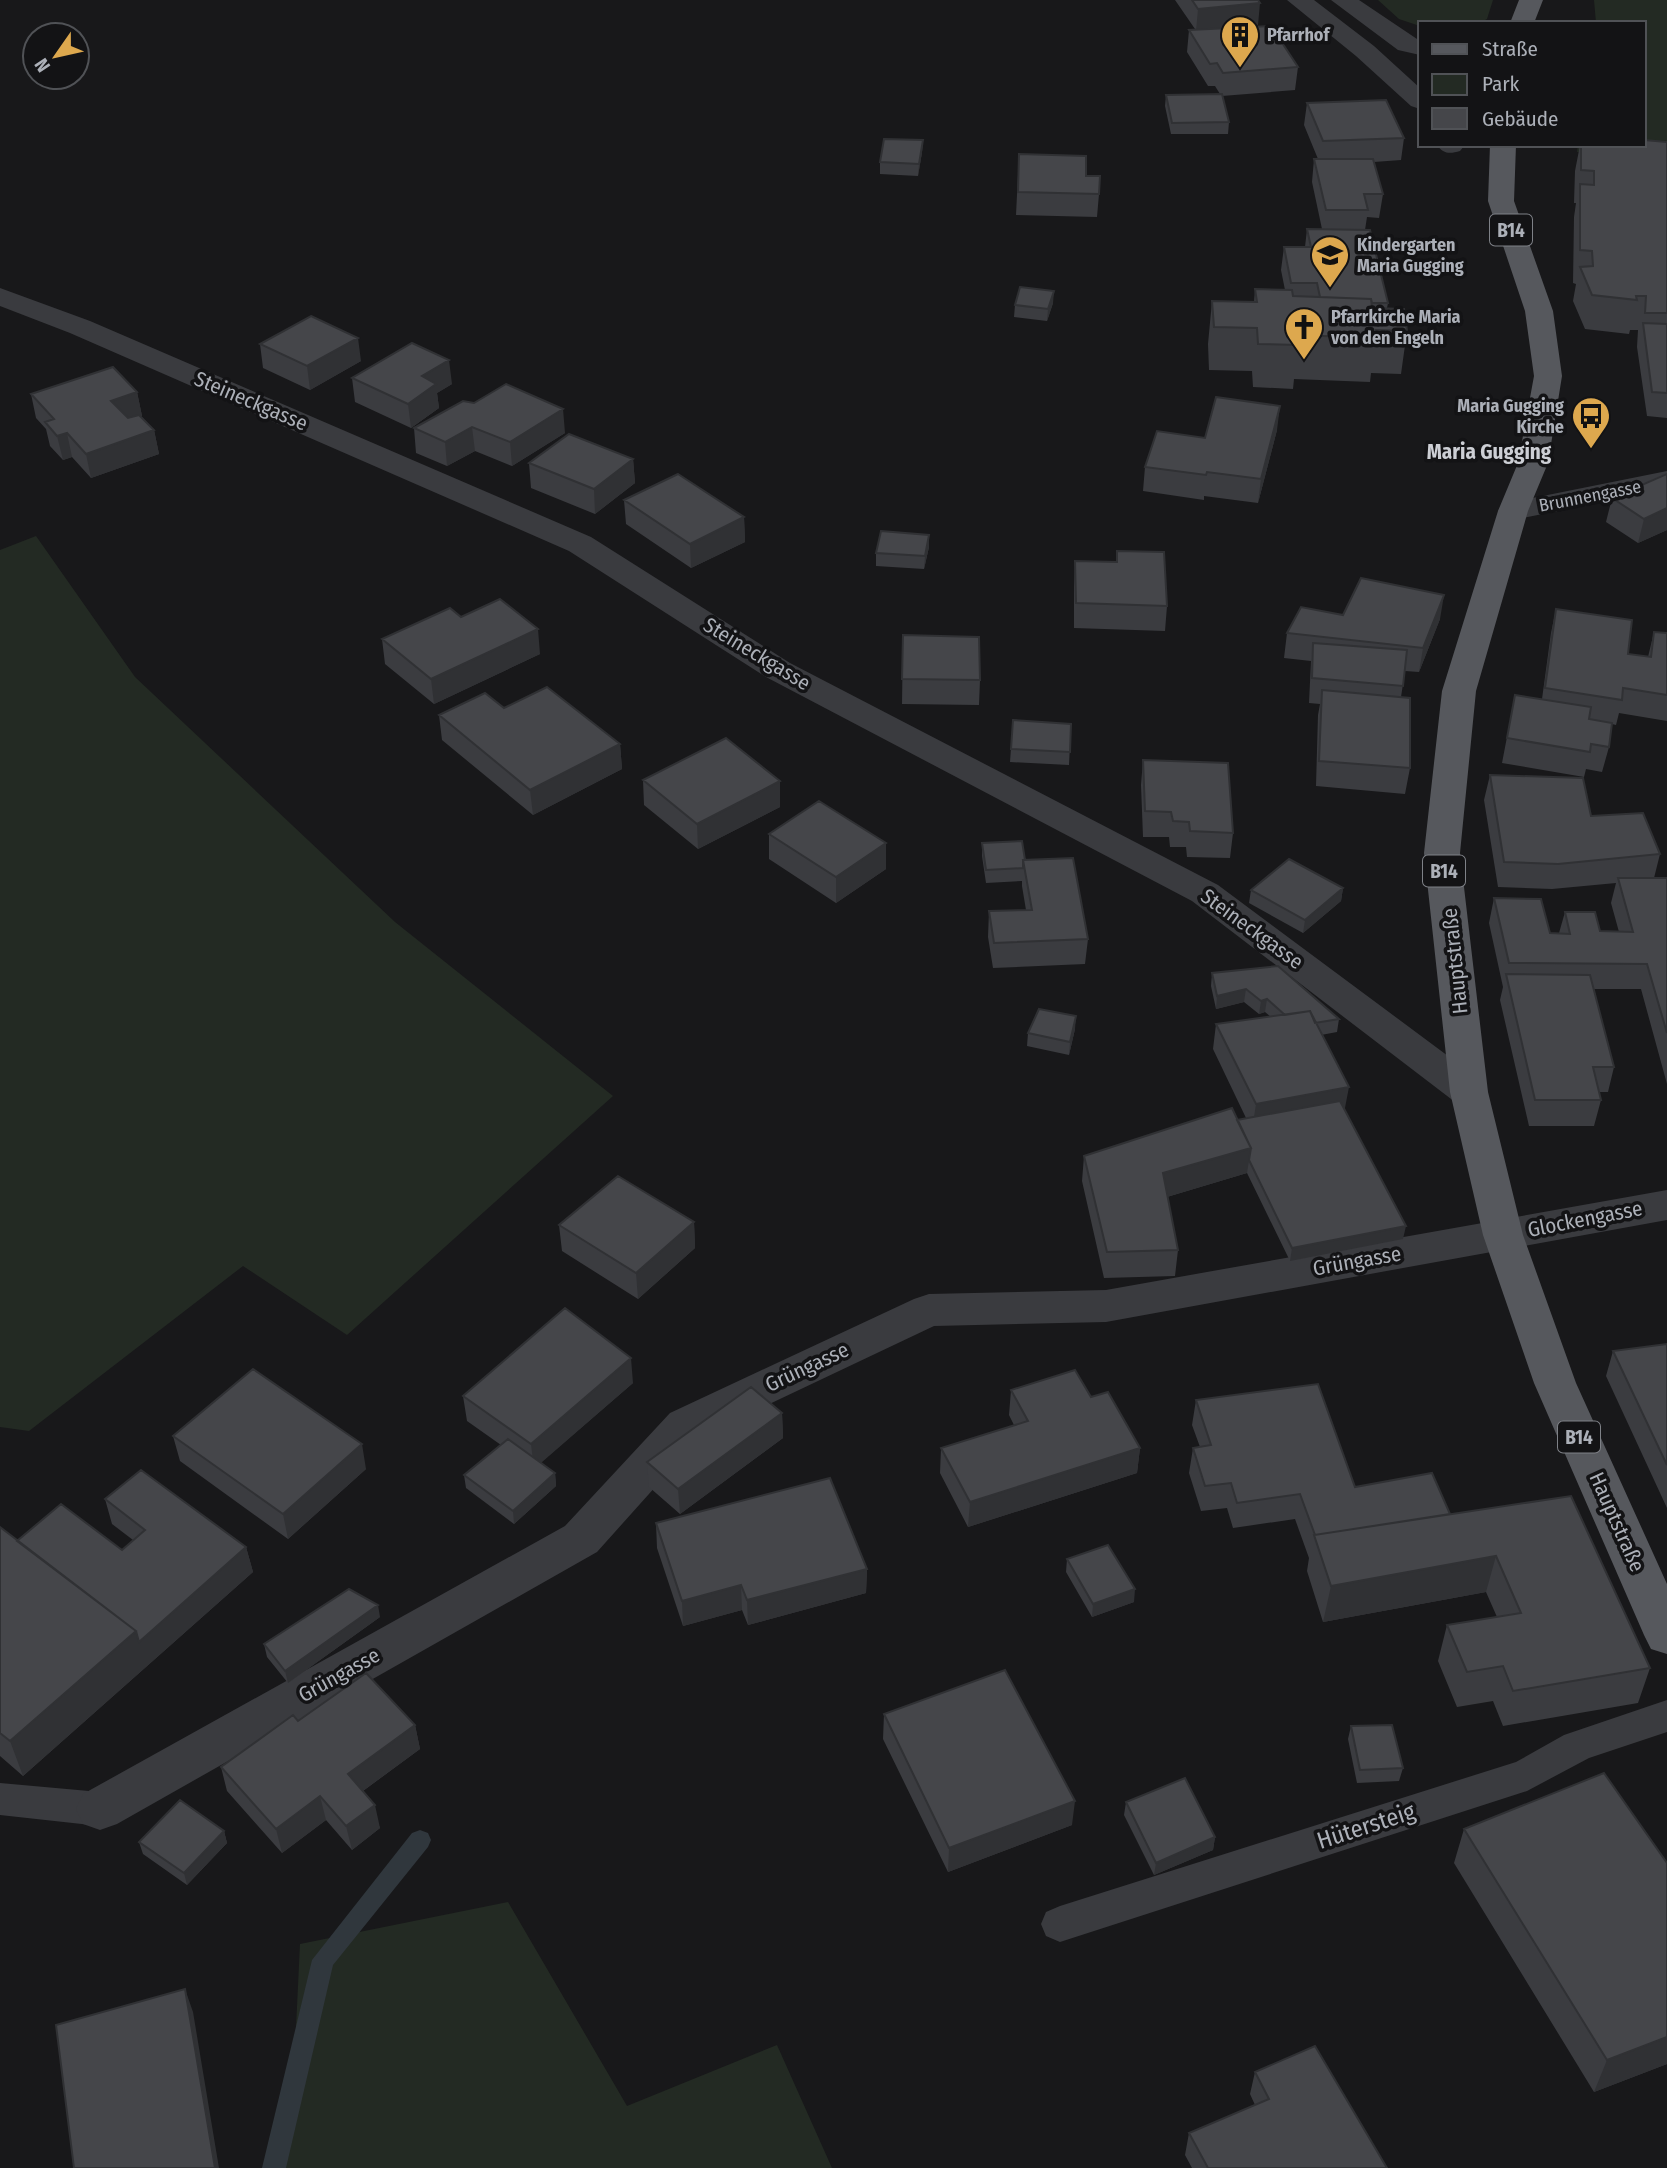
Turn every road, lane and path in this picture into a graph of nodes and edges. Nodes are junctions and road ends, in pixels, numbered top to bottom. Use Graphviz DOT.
graph roads {
  1 [pos="1299,0"];
  2 [pos="1343,0"];
  3 [pos="1531,0"];
  4 [pos="1523,21"];
  5 [pos="1413,46"];
  6 [pos="1365,51"];
  7 [pos="1418,99"];
  8 [pos="1503,147"];
  9 [pos="0,296"];
  10 [pos="1667,480"];
  11 [pos="1513,511"];
  12 [pos="1469,1092"];
  13 [pos="1667,1205"];
  14 [pos="1503,1235"];
  15 [pos="1667,1635"];
  16 [pos="1667,1716"];
  17 [pos="0,1799"];
  18 [pos="100,1809"];
  19 [pos="1059,1924"];
  1 -- 6 [label="street"];
  2 -- 5 [label="street"];
  3 -- 4 [label="main road"];
  5 -- 6 [label="street"];
  6 -- 7 [label="street"];
  8 -- 11 [label="main road, Hauptstraße / B14"];
  9 -- 12 [label="street, Steineckgasse"];
  10 -- 11 [label="street, Brunnengasse"];
  11 -- 12 [label="main road, Hauptstraße / B14"];
  12 -- 14 [label="main road, Hauptstraße / B14"];
  13 -- 14 [label="street, Glockengasse"];
  14 -- 15 [label="main road, Hauptstraße / B14"];
  14 -- 18 [label="street, Grüngasse"];
  16 -- 19 [label="lane, Hütersteig"];
  17 -- 18 [label="lane"];
}
